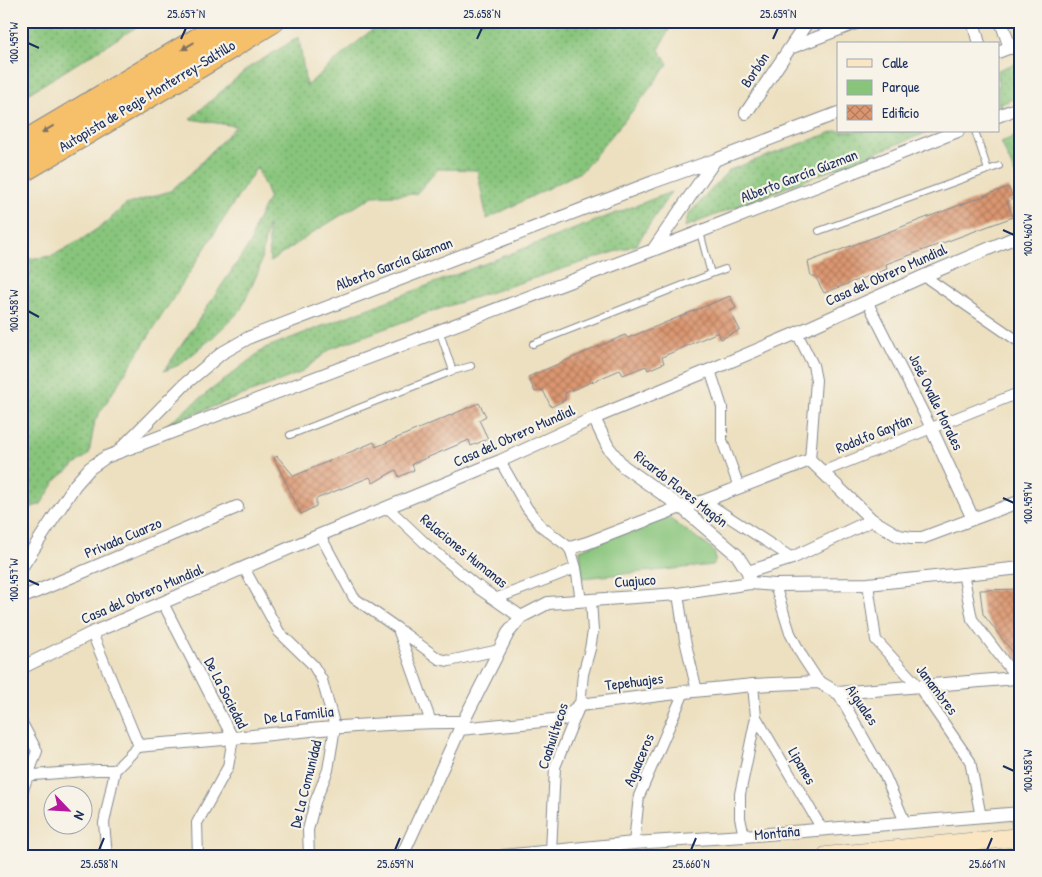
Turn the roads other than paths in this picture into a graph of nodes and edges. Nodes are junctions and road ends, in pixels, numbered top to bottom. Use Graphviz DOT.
graph roads {
  1 [pos="230,21"];
  2 [pos="272,21"];
  3 [pos="808,21"];
  4 [pos="861,21"];
  5 [pos="973,21"];
  6 [pos="1001,21"];
  7 [pos="978,42"];
  8 [pos="790,48"];
  9 [pos="1010,48"];
  10 [pos="1021,107"];
  11 [pos="746,113"];
  12 [pos="837,113"];
  13 [pos="1000,115"];
  14 [pos="955,132"];
  15 [pos="975,132"];
  16 [pos="21,145"];
  17 [pos="715,160"];
  18 [pos="999,166"];
  19 [pos="988,170"];
  20 [pos="21,171"];
  21 [pos="819,231"];
  22 [pos="700,232"];
  23 [pos="1021,235"];
  24 [pos="653,250"];
  25 [pos="725,269"];
  26 [pos="711,274"];
  27 [pos="924,276"];
  28 [pos="867,301"];
  29 [pos="438,330"];
  30 [pos="796,333"];
  31 [pos="1021,343"];
  32 [pos="533,344"];
  33 [pos="471,366"];
  34 [pos="710,370"];
  35 [pos="453,371"];
  36 [pos="1021,392"];
  37 [pos="594,418"];
  38 [pos="932,428"];
  39 [pos="290,435"];
  40 [pos="118,452"];
  41 [pos="810,460"];
  42 [pos="500,461"];
  43 [pos="822,472"];
  44 [pos="739,487"];
  45 [pos="704,500"];
  46 [pos="1021,501"];
  47 [pos="237,507"];
  48 [pos="388,508"];
  49 [pos="681,508"];
  50 [pos="973,519"];
  51 [pos="872,520"];
  52 [pos="320,535"];
  53 [pos="570,548"];
  54 [pos="792,558"];
  55 [pos="21,568"];
  56 [pos="244,568"];
  57 [pos="576,568"];
  58 [pos="1021,568"];
  59 [pos="963,573"];
  60 [pos="749,577"];
  61 [pos="868,584"];
  62 [pos="775,585"];
  63 [pos="478,587"];
  64 [pos="678,594"];
  65 [pos="21,598"];
  66 [pos="495,599"];
  67 [pos="586,601"];
  68 [pos="163,603"];
  69 [pos="521,617"];
  70 [pos="397,628"];
  71 [pos="92,633"];
  72 [pos="499,650"];
  73 [pos="21,668"];
  74 [pos="1019,681"];
  75 [pos="819,682"];
  76 [pos="754,685"];
  77 [pos="919,687"];
  78 [pos="691,691"];
  79 [pos="838,693"];
  80 [pos="580,705"];
  81 [pos="756,717"];
  82 [pos="21,721"];
  83 [pos="431,722"];
  84 [pos="461,726"];
  85 [pos="335,727"];
  86 [pos="233,738"];
  87 [pos="139,746"];
  88 [pos="115,770"];
  89 [pos="25,776"];
  90 [pos="21,795"];
  91 [pos="1019,813"];
  92 [pos="981,817"];
  93 [pos="904,822"];
  94 [pos="822,829"];
  95 [pos="744,836"];
  96 [pos="1020,837"];
  97 [pos="634,843"];
  98 [pos="961,849"];
  99 [pos="551,852"];
  100 [pos="107,856"];
  101 [pos="198,856"];
  102 [pos="309,856"];
  103 [pos="402,856"];
  104 [pos="503,856"];
  105 [pos="826,856"];
  1 -- 16 [label="highway, one-way"];
  2 -- 20 [label="highway, Autopista de Peaje Monterrey-Saltillo"];
  3 -- 8 [label="street, Borbón"];
  4 -- 8 [label="street"];
  5 -- 7 [label="street"];
  6 -- 9 [label="street"];
  8 -- 11 [label="street, Borbón"];
  10 -- 13 [label="street"];
  12 -- 17 [label="street, Alberto García Gúzman"];
  14 -- 22 [label="street, Alberto García Gúzman"];
  15 -- 19 [label="lane"];
  17 -- 24 [label="street"];
  17 -- 40 [label="street, Alberto García Gúzman"];
  18 -- 19 [label="lane"];
  19 -- 21 [label="lane"];
  22 -- 24 [label="street, Alberto García Gúzman"];
  22 -- 26 [label="lane"];
  23 -- 27 [label="street, Casa del Obrero Mundial"];
  24 -- 29 [label="street, Alberto García Gúzman"];
  25 -- 26 [label="lane"];
  26 -- 32 [label="lane"];
  27 -- 28 [label="street, Casa del Obrero Mundial"];
  27 -- 31 [label="street"];
  28 -- 30 [label="street, Casa del Obrero Mundial"];
  28 -- 38 [label="street, José Ovalle Morales"];
  29 -- 35 [label="lane"];
  29 -- 40 [label="street, Alberto García Gúzman"];
  30 -- 34 [label="street, Casa del Obrero Mundial"];
  30 -- 41 [label="street"];
  33 -- 35 [label="lane"];
  34 -- 37 [label="street, Casa del Obrero Mundial"];
  34 -- 44 [label="street"];
  35 -- 39 [label="lane"];
  36 -- 38 [label="street, Rodolfo Gaytán"];
  37 -- 42 [label="street, Casa del Obrero Mundial"];
  37 -- 49 [label="street, Ricardo Flores Magón"];
  38 -- 43 [label="street, Rodolfo Gaytán"];
  38 -- 50 [label="street, José Ovalle Morales"];
  40 -- 55 [label="street, Alberto García Gúzman"];
  41 -- 43 [label="street"];
  41 -- 44 [label="street"];
  42 -- 48 [label="street, Casa del Obrero Mundial"];
  42 -- 53 [label="street"];
  43 -- 51 [label="street"];
  44 -- 45 [label="street"];
  45 -- 49 [label="street"];
  45 -- 54 [label="street"];
  46 -- 50 [label="street"];
  47 -- 65 [label="street, Privada Cuarzo"];
  48 -- 52 [label="street, Casa del Obrero Mundial"];
  48 -- 63 [label="street, Relaciones Humanas"];
  49 -- 53 [label="street"];
  49 -- 60 [label="street, Ricardo Flores Magón"];
  50 -- 51 [label="street"];
  51 -- 54 [label="street"];
  52 -- 56 [label="street, Casa del Obrero Mundial"];
  52 -- 70 [label="street"];
  53 -- 57 [label="street, Coahuiltecos"];
  54 -- 60 [label="street"];
  56 -- 68 [label="street, Casa del Obrero Mundial"];
  56 -- 85 [label="street, De La Comunidad"];
  57 -- 66 [label="street"];
  57 -- 67 [label="street, Coahuiltecos"];
  58 -- 59 [label="street, Cuajuco"];
  59 -- 61 [label="street, Cuajuco"];
  59 -- 74 [label="street"];
  60 -- 62 [label="street, Cuajuco"];
  60 -- 64 [label="street, Cuajuco"];
  61 -- 62 [label="street, Cuajuco"];
  61 -- 77 [label="street, Janambres"];
  62 -- 75 [label="street, Aiguales"];
  63 -- 66 [label="street, Relaciones Humanas"];
  64 -- 67 [label="street, Cuajuco"];
  64 -- 78 [label="street"];
  66 -- 69 [label="street, Relaciones Humanas"];
  67 -- 69 [label="street, Cuajuco"];
  67 -- 80 [label="street, Coahuiltecos"];
  68 -- 71 [label="street, Casa del Obrero Mundial"];
  68 -- 86 [label="street, De La Sociedad"];
  69 -- 72 [label="street, Cuajuco"];
  70 -- 72 [label="street"];
  70 -- 83 [label="street"];
  71 -- 73 [label="street, Casa del Obrero Mundial"];
  71 -- 87 [label="street"];
  72 -- 84 [label="street, Cuajuco"];
  74 -- 77 [label="street"];
  75 -- 76 [label="street, Tepehuajes"];
  75 -- 79 [label="street, Aiguales"];
  76 -- 78 [label="street, Tepehuajes"];
  76 -- 81 [label="street, Lipanes"];
  77 -- 79 [label="street"];
  77 -- 92 [label="street, Janambres"];
  78 -- 80 [label="street, Tepehuajes"];
  78 -- 97 [label="street, Aguaceros"];
  79 -- 93 [label="street, Aiguales"];
  80 -- 84 [label="street, Tepehuajes"];
  80 -- 99 [label="street, Coahuiltecos"];
  81 -- 94 [label="street, Lipanes"];
  81 -- 95 [label="street, Lipanes"];
  82 -- 89 [label="street"];
  83 -- 84 [label="street, De La Familia"];
  83 -- 85 [label="street, De La Familia"];
  84 -- 103 [label="street, Cuajuco"];
  85 -- 86 [label="street, De La Familia"];
  85 -- 102 [label="street, De La Comunidad"];
  86 -- 87 [label="street, De La Familia"];
  86 -- 101 [label="street, De La Sociedad"];
  87 -- 88 [label="street"];
  88 -- 89 [label="street"];
  88 -- 100 [label="street"];
  89 -- 90 [label="street"];
  91 -- 92 [label="street, Montaña"];
  91 -- 96 [label="street"];
  92 -- 93 [label="street, Montaña"];
  93 -- 94 [label="street, Montaña"];
  94 -- 95 [label="street, Montaña"];
  95 -- 97 [label="street, Montaña"];
  96 -- 98 [label="main road"];
  97 -- 99 [label="street, Montaña"];
  98 -- 105 [label="main road"];
  99 -- 104 [label="street, Montaña"];
}
